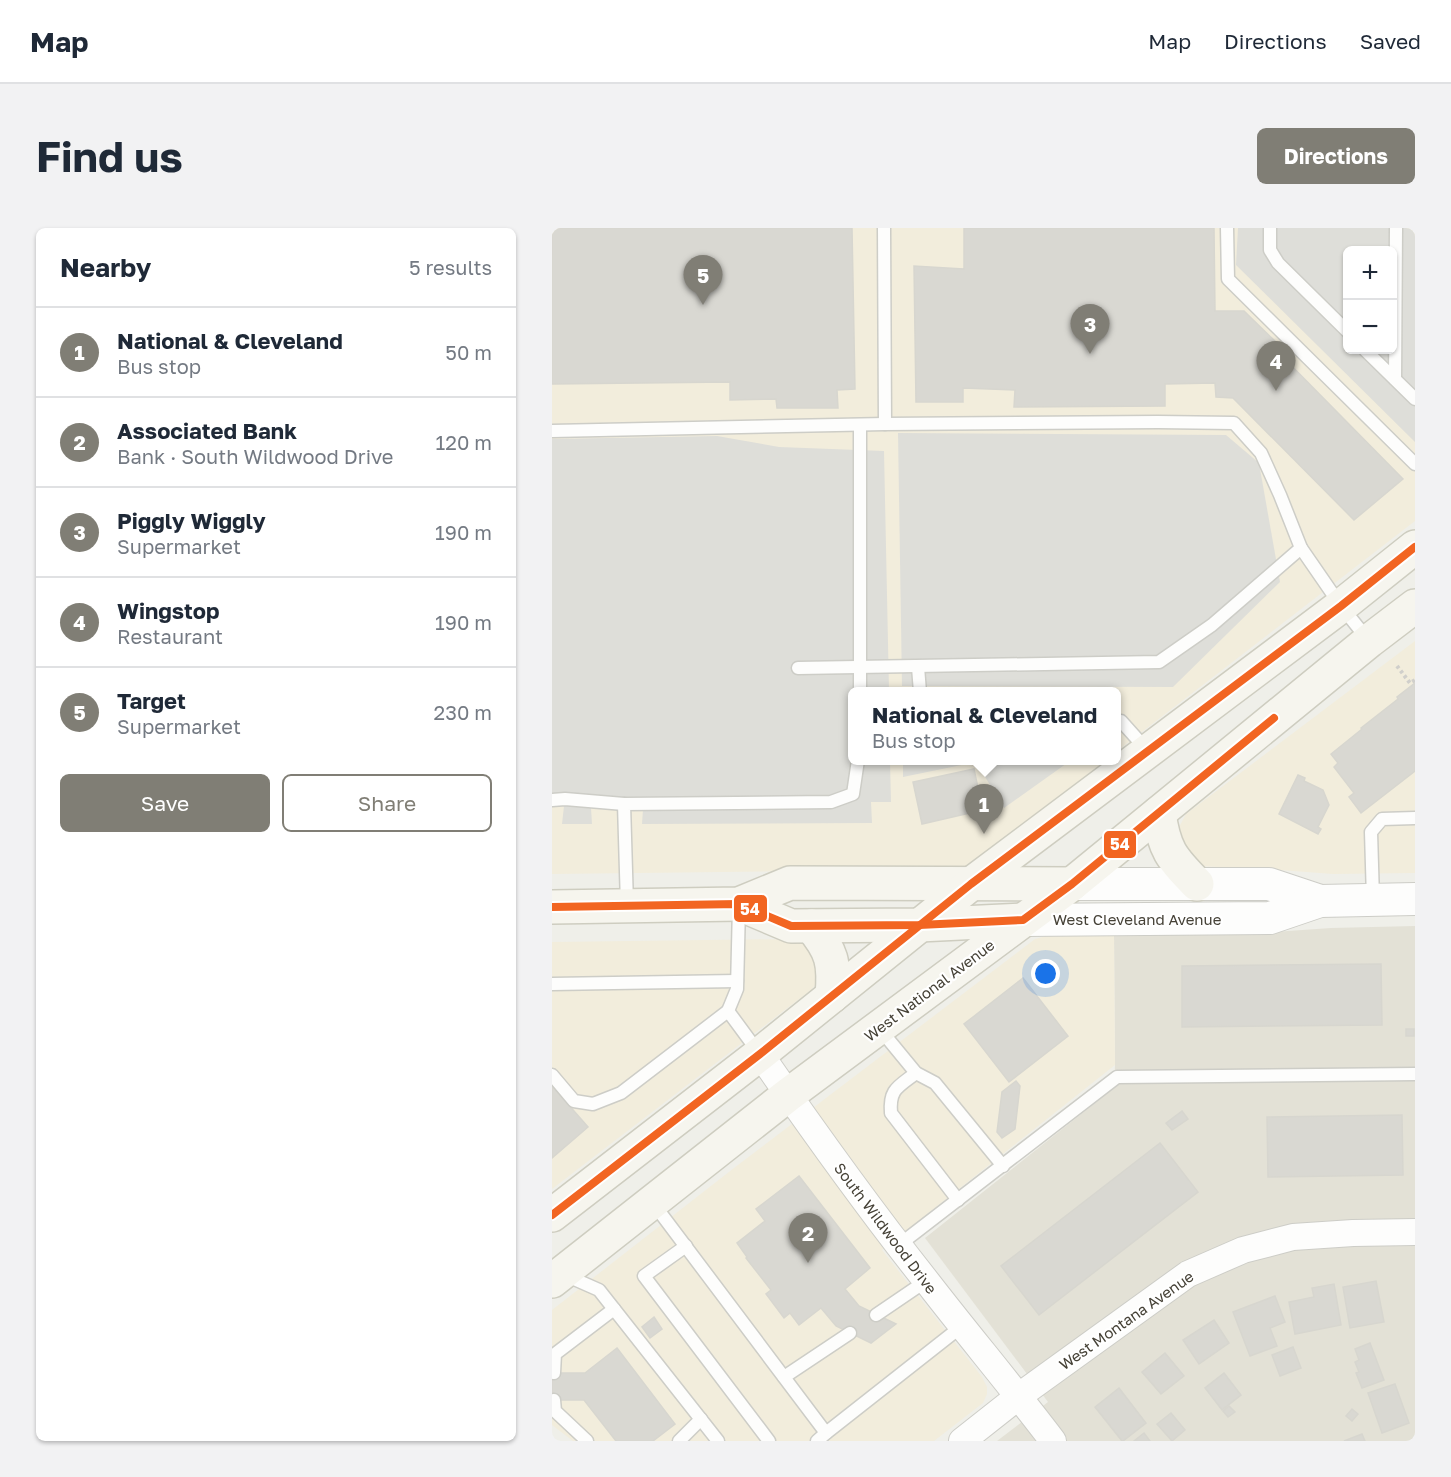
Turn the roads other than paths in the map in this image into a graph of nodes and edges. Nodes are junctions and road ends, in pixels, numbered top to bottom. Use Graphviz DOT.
graph roads {
  1 [pos="884,228"];
  2 [pos="1227,228"];
  3 [pos="1270,228"];
  4 [pos="1396,228"];
  5 [pos="1343,328"];
  6 [pos="1369,354"];
  7 [pos="1395,379"];
  8 [pos="1415,399"];
  9 [pos="860,424"];
  10 [pos="885,424"];
  11 [pos="552,430"];
  12 [pos="1415,464"];
  13 [pos="1415,547"];
  14 [pos="1301,548"];
  15 [pos="1341,606"];
  16 [pos="1415,606"];
  17 [pos="1369,641"];
  18 [pos="918,667"];
  19 [pos="798,668"];
  20 [pos="860,668"];
  21 [pos="860,687"];
  22 [pos="920,687"];
  23 [pos="1121,721"];
  24 [pos="1148,751"];
  25 [pos="857,765"];
  26 [pos="552,800"];
  27 [pos="624,804"];
  28 [pos="1159,813"];
  29 [pos="1415,818"];
  30 [pos="971,884"];
  31 [pos="1072,884"];
  32 [pos="1197,884"];
  33 [pos="1373,899"];
  34 [pos="1415,899"];
  35 [pos="1320,900"];
  36 [pos="739,904"];
  37 [pos="552,907"];
  38 [pos="627,907"];
  39 [pos="1023,920"];
  40 [pos="920,925"];
  41 [pos="811,926"];
  42 [pos="737,981"];
  43 [pos="552,984"];
  44 [pos="832,996"];
  45 [pos="728,1011"];
  46 [pos="879,1027"];
  47 [pos="760,1054"];
  48 [pos="915,1073"];
  49 [pos="1415,1074"];
  50 [pos="552,1075"];
  51 [pos="788,1095"];
  52 [pos="1003,1166"];
  53 [pos="958,1200"];
  54 [pos="653,1202"];
  55 [pos="552,1215"];
  56 [pos="1415,1232"];
  57 [pos="899,1245"];
  58 [pos="686,1246"];
  59 [pos="557,1277"];
  60 [pos="926,1281"];
  61 [pos="614,1309"];
  62 [pos="876,1315"];
  63 [pos="962,1326"];
  64 [pos="850,1333"];
  65 [pos="554,1372"];
  66 [pos="784,1377"];
  67 [pos="1019,1396"];
  68 [pos="554,1400"];
  69 [pos="701,1419"];
  70 [pos="821,1437"];
  71 [pos="587,1441"];
  72 [pos="680,1441"];
  73 [pos="718,1441"];
  74 [pos="769,1441"];
  75 [pos="962,1441"];
  76 [pos="1053,1441"];
  1 -- 10 [label="lane"];
  2 -- 12 [label="lane"];
  3 -- 5 [label="lane"];
  4 -- 7 [label="lane"];
  6 -- 7 [label="lane"];
  7 -- 8 [label="lane"];
  9 -- 10 [label="lane"];
  9 -- 11 [label="lane"];
  9 -- 20 [label="lane"];
  10 -- 14 [label="lane"];
  13 -- 15 [label="main road"];
  14 -- 15 [label="lane"];
  14 -- 18 [label="lane"];
  15 -- 17 [label="lane"];
  15 -- 24 [label="main road"];
  16 -- 17 [label="main road, West National Avenue"];
  17 -- 28 [label="main road, West National Avenue"];
  18 -- 20 [label="lane"];
  18 -- 22 [label="lane"];
  19 -- 20 [label="lane"];
  20 -- 21 [label="lane"];
  23 -- 24 [label="lane"];
  24 -- 30 [label="main road"];
  25 -- 27 [label="lane"];
  26 -- 27 [label="lane"];
  27 -- 38 [label="lane"];
  28 -- 31 [label="main road, West National Avenue"];
  28 -- 32 [label="main road"];
  29 -- 33 [label="lane"];
  30 -- 31 [label="main road, West Cleveland Avenue"];
  30 -- 36 [label="main road, West Cleveland Avenue"];
  30 -- 40 [label="main road"];
  31 -- 32 [label="street, West Cleveland Avenue"];
  31 -- 39 [label="main road, West National Avenue"];
  32 -- 35 [label="street, West Cleveland Avenue"];
  33 -- 34 [label="street, West Cleveland Avenue"];
  33 -- 35 [label="street, West Cleveland Avenue"];
  35 -- 39 [label="street, West Cleveland Avenue"];
  36 -- 38 [label="main road, West Cleveland Avenue"];
  36 -- 41 [label="main road, West Cleveland Avenue"];
  36 -- 42 [label="lane"];
  37 -- 38 [label="main road, West Cleveland Avenue"];
  39 -- 40 [label="main road, West Cleveland Avenue"];
  39 -- 46 [label="main road, West National Avenue"];
  40 -- 41 [label="main road, West Cleveland Avenue"];
  40 -- 44 [label="main road"];
  41 -- 44 [label="main road"];
  42 -- 43 [label="lane"];
  42 -- 45 [label="lane"];
  44 -- 47 [label="main road"];
  45 -- 47 [label="lane"];
  45 -- 50 [label="lane"];
  46 -- 48 [label="lane"];
  46 -- 51 [label="main road, West National Avenue"];
  47 -- 51 [label="street, South Wildwood Drive"];
  47 -- 55 [label="main road"];
  48 -- 52 [label="lane"];
  48 -- 53 [label="lane"];
  49 -- 52 [label="lane"];
  51 -- 54 [label="main road, West National Avenue"];
  51 -- 57 [label="street, South Wildwood Drive"];
  52 -- 53 [label="lane"];
  53 -- 57 [label="lane"];
  54 -- 58 [label="lane"];
  54 -- 59 [label="main road, West National Avenue"];
  56 -- 67 [label="street, West Montana Avenue"];
  57 -- 60 [label="street, South Wildwood Drive"];
  58 -- 66 [label="lane"];
  58 -- 74 [label="lane"];
  59 -- 61 [label="lane"];
  60 -- 62 [label="lane"];
  60 -- 63 [label="street, South Wildwood Drive"];
  61 -- 65 [label="lane"];
  61 -- 69 [label="lane"];
  63 -- 67 [label="street, South Wildwood Drive"];
  63 -- 70 [label="lane"];
  64 -- 66 [label="lane"];
  66 -- 70 [label="lane"];
  67 -- 75 [label="street, West Montana Avenue"];
  67 -- 76 [label="street, South Wildwood Drive"];
  68 -- 71 [label="lane"];
  69 -- 72 [label="lane"];
  69 -- 73 [label="lane"];
}
